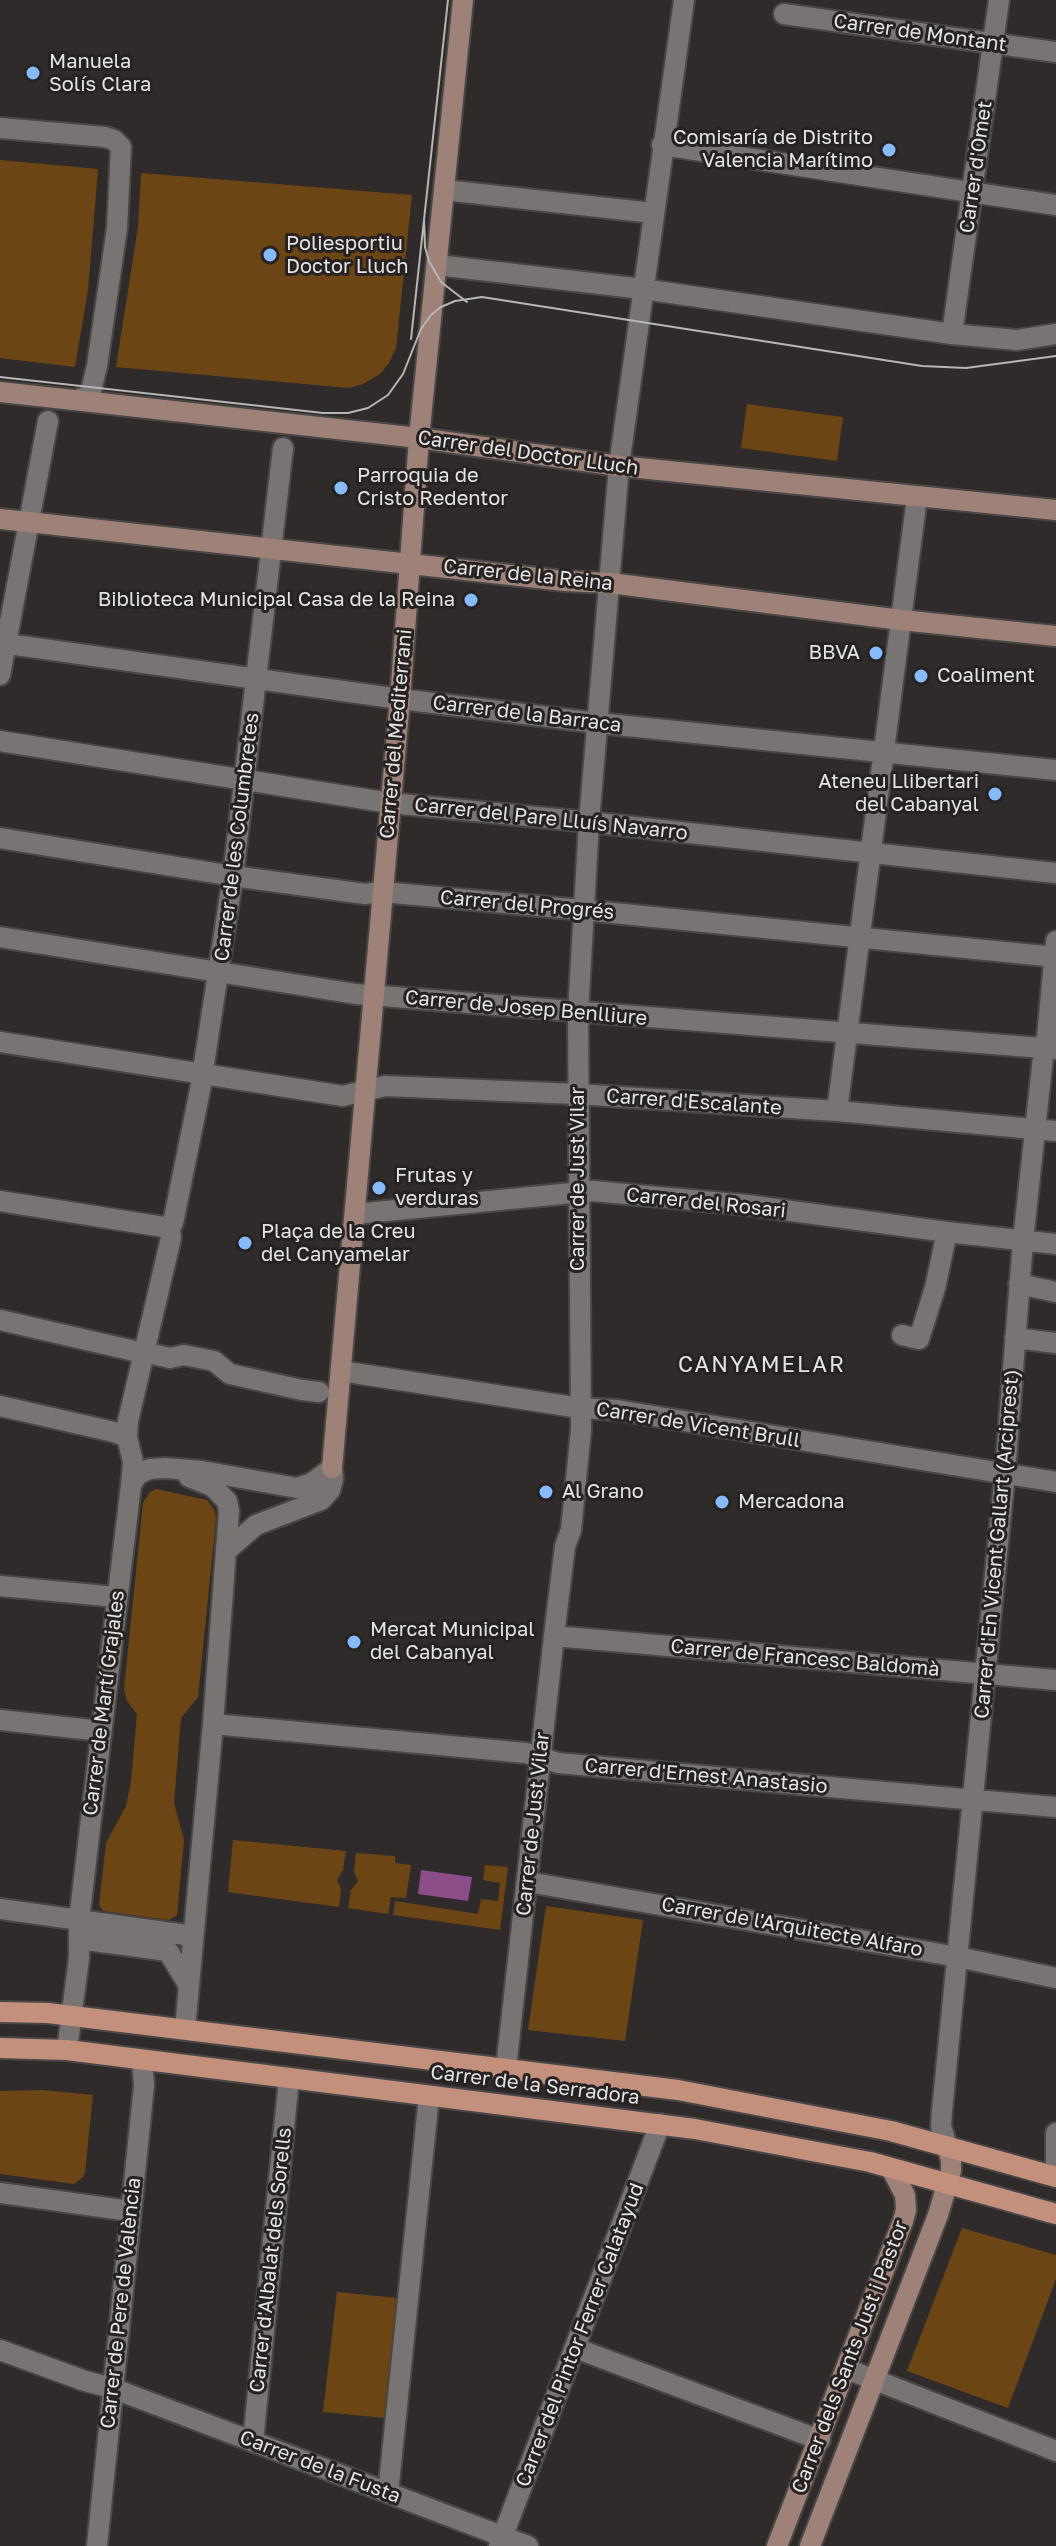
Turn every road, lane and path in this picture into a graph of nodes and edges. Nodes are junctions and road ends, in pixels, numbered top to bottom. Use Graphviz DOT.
graph roads {
  1 [pos="463,0"];
  2 [pos="684,0"];
  3 [pos="999,0"];
  4 [pos="784,14"];
  5 [pos="993,43"];
  6 [pos="1056,52"];
  7 [pos="0,128"];
  8 [pos="662,145"];
  9 [pos="444,190"];
  10 [pos="972,192"];
  11 [pos="1056,205"];
  12 [pos="653,213"];
  13 [pos="437,265"];
  14 [pos="643,289"];
  15 [pos="952,334"];
  16 [pos="1056,334"];
  17 [pos="0,392"];
  18 [pos="77,400"];
  19 [pos="48,421"];
  20 [pos="419,438"];
  21 [pos="283,448"];
  22 [pos="619,466"];
  23 [pos="917,497"];
  24 [pos="1056,510"];
  25 [pos="0,519"];
  26 [pos="30,522"];
  27 [pos="271,549"];
  28 [pos="410,563"];
  29 [pos="610,583"];
  30 [pos="901,620"];
  31 [pos="1056,636"];
  32 [pos="3,644"];
  33 [pos="0,675"];
  34 [pos="257,679"];
  35 [pos="400,699"];
  36 [pos="598,723"];
  37 [pos="0,741"];
  38 [pos="884,752"];
  39 [pos="1056,770"];
  40 [pos="245,781"];
  41 [pos="390,803"];
  42 [pos="589,822"];
  43 [pos="0,838"];
  44 [pos="871,852"];
  45 [pos="1056,873"];
  46 [pos="233,876"];
  47 [pos="382,892"];
  48 [pos="583,910"];
  49 [pos="0,937"];
  50 [pos="860,938"];
  51 [pos="1056,952"];
  52 [pos="219,972"];
  53 [pos="373,996"];
  54 [pos="578,1013"];
  55 [pos="847,1033"];
  56 [pos="0,1042"];
  57 [pos="1050,1049"];
  58 [pos="203,1075"];
  59 [pos="365,1092"];
  60 [pos="577,1094"];
  61 [pos="837,1111"];
  62 [pos="1035,1129"];
  63 [pos="1056,1131"];
  64 [pos="578,1192"];
  65 [pos="0,1201"];
  66 [pos="355,1214"];
  67 [pos="171,1226"];
  68 [pos="947,1232"];
  69 [pos="1023,1241"];
  70 [pos="1056,1244"];
  71 [pos="1019,1284"];
  72 [pos="1056,1292"];
  73 [pos="0,1320"];
  74 [pos="902,1335"];
  75 [pos="1015,1338"];
  76 [pos="1056,1343"];
  77 [pos="148,1354"];
  78 [pos="341,1371"];
  79 [pos="319,1392"];
  80 [pos="0,1406"];
  81 [pos="580,1408"];
  82 [pos="127,1437"];
  83 [pos="165,1468"];
  84 [pos="332,1468"];
  85 [pos="1005,1473"];
  86 [pos="1056,1482"];
  87 [pos="131,1485"];
  88 [pos="226,1551"];
  89 [pos="0,1586"];
  90 [pos="116,1597"];
  91 [pos="554,1636"];
  92 [pos="986,1674"];
  93 [pos="1056,1680"];
  94 [pos="0,1720"];
  95 [pos="213,1724"];
  96 [pos="101,1731"];
  97 [pos="540,1758"];
  98 [pos="973,1799"];
  99 [pos="1056,1807"];
  100 [pos="528,1882"];
  101 [pos="0,1909"];
  102 [pos="79,1930"];
  103 [pos="193,1936"];
  104 [pos="958,1957"];
  105 [pos="1056,1978"];
  106 [pos="188,1984"];
  107 [pos="0,2012"];
  108 [pos="71,2016"];
  109 [pos="185,2029"];
  110 [pos="0,2048"];
  111 [pos="67,2050"];
  112 [pos="142,2060"];
  113 [pos="506,2068"];
  114 [pos="289,2078"];
  115 [pos="429,2096"];
  116 [pos="660,2124"];
  117 [pos="1056,2133"];
  118 [pos="947,2146"];
  119 [pos="891,2168"];
  120 [pos="1056,2177"];
  121 [pos="948,2184"];
  122 [pos="0,2193"];
  123 [pos="130,2211"];
  124 [pos="1056,2214"];
  125 [pos="575,2348"];
  126 [pos="0,2350"];
  127 [pos="847,2369"];
  128 [pos="873,2379"];
  129 [pos="112,2388"];
  130 [pos="820,2440"];
  131 [pos="253,2442"];
  132 [pos="1056,2451"];
  133 [pos="388,2493"];
  134 [pos="501,2541"];
  135 [pos="97,2546"];
  136 [pos="528,2546"];
  137 [pos="777,2546"];
  138 [pos="810,2546"];
  1 -- 9 [label="street, Carrer del Mediterrani"];
  2 -- 8 [label="street, Carrer de Just Vilar"];
  3 -- 5 [label="street, Carrer d'Omet"];
  4 -- 5 [label="street, Carrer de Montant"];
  5 -- 6 [label="street, Carrer de Montant"];
  5 -- 10 [label="street, Carrer d'Omet"];
  7 -- 18 [label="street"];
  8 -- 10 [label="street"];
  8 -- 12 [label="street, Carrer de Just Vilar"];
  9 -- 12 [label="street"];
  9 -- 13 [label="street, Carrer del Mediterrani"];
  10 -- 11 [label="street"];
  10 -- 15 [label="street, Carrer d'Omet"];
  12 -- 14 [label="street, Carrer de Just Vilar"];
  13 -- 14 [label="street"];
  13 -- 20 [label="street, Carrer del Mediterrani"];
  14 -- 15 [label="street"];
  14 -- 22 [label="street, Carrer de Just Vilar"];
  15 -- 16 [label="street"];
  17 -- 18 [label="street, Carrer del Doctor Lluch"];
  18 -- 20 [label="street, Carrer del Doctor Lluch"];
  19 -- 26 [label="street"];
  20 -- 22 [label="street, Carrer del Doctor Lluch"];
  20 -- 28 [label="street, Carrer del Mediterrani"];
  21 -- 27 [label="street, Carrer de les Columbretes"];
  22 -- 23 [label="street, Carrer del Doctor Lluch"];
  22 -- 29 [label="street, Carrer de Just Vilar"];
  23 -- 24 [label="street, Carrer del Doctor Lluch"];
  23 -- 30 [label="street"];
  25 -- 26 [label="street, Carrer de la Reina"];
  26 -- 27 [label="street, Carrer de la Reina"];
  26 -- 32 [label="street"];
  27 -- 28 [label="street, Carrer de la Reina"];
  27 -- 34 [label="street, Carrer de les Columbretes"];
  28 -- 29 [label="street, Carrer de la Reina"];
  28 -- 35 [label="street, Carrer del Mediterrani"];
  29 -- 30 [label="street, Carrer de la Reina"];
  29 -- 36 [label="street, Carrer de Just Vilar"];
  30 -- 31 [label="street, Carrer de la Reina"];
  30 -- 38 [label="street"];
  32 -- 33 [label="street"];
  32 -- 34 [label="street, Carrer de la Barraca"];
  34 -- 35 [label="street, Carrer de la Barraca"];
  34 -- 40 [label="street, Carrer de les Columbretes"];
  35 -- 36 [label="street, Carrer de la Barraca"];
  35 -- 41 [label="street, Carrer del Mediterrani"];
  36 -- 38 [label="street, Carrer de la Barraca"];
  36 -- 42 [label="street, Carrer de Just Vilar"];
  37 -- 40 [label="street, Carrer del Pare Lluís Navarro"];
  38 -- 39 [label="street, Carrer de la Barraca"];
  38 -- 44 [label="street"];
  40 -- 41 [label="street, Carrer del Pare Lluís Navarro"];
  40 -- 46 [label="street, Carrer de les Columbretes"];
  41 -- 42 [label="street, Carrer del Pare Lluís Navarro"];
  41 -- 47 [label="street, Carrer del Mediterrani"];
  42 -- 44 [label="street, Carrer del Pare Lluís Navarro"];
  42 -- 48 [label="street, Carrer de Just Vilar"];
  43 -- 46 [label="street, Carrer del Progrés"];
  44 -- 45 [label="street, Carrer del Pare Lluís Navarro"];
  44 -- 50 [label="street"];
  46 -- 47 [label="street, Carrer del Progrés"];
  46 -- 52 [label="street, Carrer de les Columbretes"];
  47 -- 48 [label="street, Carrer del Progrés"];
  47 -- 53 [label="street, Carrer del Mediterrani"];
  48 -- 50 [label="street, Carrer del Progrés"];
  48 -- 54 [label="street, Carrer de Just Vilar"];
  49 -- 52 [label="street, Carrer de Josep Benlliure"];
  50 -- 51 [label="street, Carrer del Progrés"];
  50 -- 55 [label="street"];
  51 -- 57 [label="street, Carrer d'En Vicent Gallart (Arciprest)"];
  52 -- 53 [label="street, Carrer de Josep Benlliure"];
  52 -- 58 [label="street, Carrer de les Columbretes"];
  53 -- 54 [label="street, Carrer de Josep Benlliure"];
  53 -- 59 [label="street, Carrer del Mediterrani"];
  54 -- 55 [label="street, Carrer de Josep Benlliure"];
  54 -- 60 [label="street, Carrer de Just Vilar"];
  55 -- 57 [label="street, Carrer de Josep Benlliure"];
  55 -- 61 [label="street"];
  56 -- 58 [label="street, Carrer d'Escalante"];
  57 -- 62 [label="street, Carrer d'En Vicent Gallart (Arciprest)"];
  58 -- 59 [label="street, Carrer d'Escalante"];
  58 -- 67 [label="street, Carrer de les Columbretes"];
  59 -- 60 [label="street, Carrer d'Escalante"];
  59 -- 66 [label="street, Carrer del Mediterrani"];
  60 -- 61 [label="street, Carrer d'Escalante"];
  60 -- 64 [label="street, Carrer de Just Vilar"];
  61 -- 62 [label="street, Carrer d'Escalante"];
  62 -- 63 [label="street, Carrer d'Escalante"];
  62 -- 69 [label="street, Carrer d'En Vicent Gallart (Arciprest)"];
  64 -- 66 [label="street, Carrer del Rosari"];
  64 -- 68 [label="street, Carrer del Rosari"];
  64 -- 81 [label="street, Carrer de Just Vilar"];
  65 -- 67 [label="street"];
  66 -- 78 [label="street, Carrer del Mediterrani"];
  67 -- 77 [label="street, Carrer de les Columbretes"];
  68 -- 69 [label="street, Carrer del Rosari"];
  68 -- 74 [label="street"];
  69 -- 70 [label="street, Carrer del Rosari"];
  69 -- 71 [label="street, Carrer d'En Vicent Gallart (Arciprest)"];
  71 -- 72 [label="street"];
  71 -- 75 [label="street, Carrer d'En Vicent Gallart (Arciprest)"];
  73 -- 77 [label="street"];
  75 -- 76 [label="street"];
  75 -- 85 [label="street, Carrer d'En Vicent Gallart (Arciprest)"];
  77 -- 79 [label="street"];
  77 -- 82 [label="street, Carrer de les Columbretes"];
  78 -- 81 [label="street, Carrer de Vicent Brull"];
  78 -- 84 [label="street, Carrer del Mediterrani"];
  80 -- 82 [label="street"];
  81 -- 85 [label="street, Carrer de Vicent Brull"];
  81 -- 91 [label="street, Carrer de Just Vilar"];
  82 -- 87 [label="street, Carrer de les Columbretes"];
  83 -- 84 [label="street"];
  83 -- 87 [label="street"];
  83 -- 88 [label="street"];
  84 -- 88 [label="street"];
  85 -- 86 [label="street, Carrer de Vicent Brull"];
  85 -- 92 [label="street, Carrer d'En Vicent Gallart (Arciprest)"];
  87 -- 90 [label="street, Carrer de Martí Grajales"];
  88 -- 95 [label="street"];
  89 -- 90 [label="street"];
  90 -- 96 [label="street, Carrer de Martí Grajales"];
  91 -- 92 [label="street, Carrer de Francesc Baldomà"];
  91 -- 97 [label="street, Carrer de Just Vilar"];
  92 -- 93 [label="street, Carrer de Francesc Baldomà"];
  92 -- 98 [label="street, Carrer d'En Vicent Gallart (Arciprest)"];
  94 -- 96 [label="street"];
  95 -- 97 [label="street, Carrer d'Ernest Anastasio"];
  95 -- 103 [label="street"];
  96 -- 102 [label="street, Carrer de Martí Grajales"];
  97 -- 98 [label="street, Carrer d'Ernest Anastasio"];
  97 -- 100 [label="street, Carrer de Just Vilar"];
  98 -- 99 [label="street, Carrer d'Ernest Anastasio"];
  98 -- 104 [label="street, Carrer d'En Vicent Gallart (Arciprest)"];
  100 -- 104 [label="street, Carrer de l'Arquitecte Alfaro"];
  100 -- 113 [label="street, Carrer de Just Vilar"];
  101 -- 102 [label="street"];
  102 -- 103 [label="street"];
  102 -- 106 [label="street"];
  102 -- 108 [label="street, Carrer de Martí Grajales"];
  103 -- 106 [label="street"];
  104 -- 105 [label="street, Carrer de l'Arquitecte Alfaro"];
  104 -- 118 [label="street, Carrer d'En Vicent Gallart (Arciprest)"];
  106 -- 109 [label="street"];
  107 -- 108 [label="main road, Carrer de la Serradora"];
  108 -- 109 [label="main road, Carrer de la Serradora"];
  108 -- 111 [label="street, Carrer de Martí Grajales"];
  109 -- 113 [label="main road, Carrer de la Serradora"];
  110 -- 111 [label="main road, Carrer de la Serradora"];
  111 -- 112 [label="main road, Carrer de la Serradora"];
  112 -- 114 [label="main road, Carrer de la Serradora"];
  112 -- 123 [label="street, Carrer de Pere de València"];
  113 -- 118 [label="main road, Carrer de la Serradora"];
  114 -- 115 [label="main road, Carrer de la Serradora"];
  114 -- 131 [label="street, Carrer d'Albalat dels Sorells"];
  115 -- 116 [label="main road, Carrer de la Serradora"];
  115 -- 133 [label="street"];
  116 -- 119 [label="main road, Carrer de la Serradora"];
  116 -- 125 [label="street, Carrer del Pintor Ferrer Calatayud"];
  117 -- 120 [label="street"];
  118 -- 120 [label="main road, Carrer de la Serradora"];
  118 -- 121 [label="street"];
  119 -- 121 [label="main road, Carrer de la Serradora"];
  119 -- 127 [label="street, Carrer dels Sants Just i Pastor"];
  121 -- 124 [label="main road, Carrer de la Serradora"];
  121 -- 128 [label="street, Carrer dels Sants Just i Pastor"];
  122 -- 123 [label="street"];
  123 -- 129 [label="street, Carrer de Pere de València"];
  125 -- 130 [label="street"];
  125 -- 134 [label="street, Carrer del Pintor Ferrer Calatayud"];
  126 -- 129 [label="street, Carrer de la Fusta"];
  127 -- 128 [label="street"];
  127 -- 130 [label="street, Carrer dels Sants Just i Pastor"];
  128 -- 132 [label="street"];
  128 -- 138 [label="street, Carrer dels Sants Just i Pastor"];
  129 -- 131 [label="street, Carrer de la Fusta"];
  129 -- 135 [label="street, Carrer de Pere de València"];
  130 -- 137 [label="street, Carrer dels Sants Just i Pastor"];
  131 -- 133 [label="street, Carrer de la Fusta"];
  133 -- 134 [label="street, Carrer de la Fusta"];
  134 -- 136 [label="street, Carrer de la Fusta"];
}
